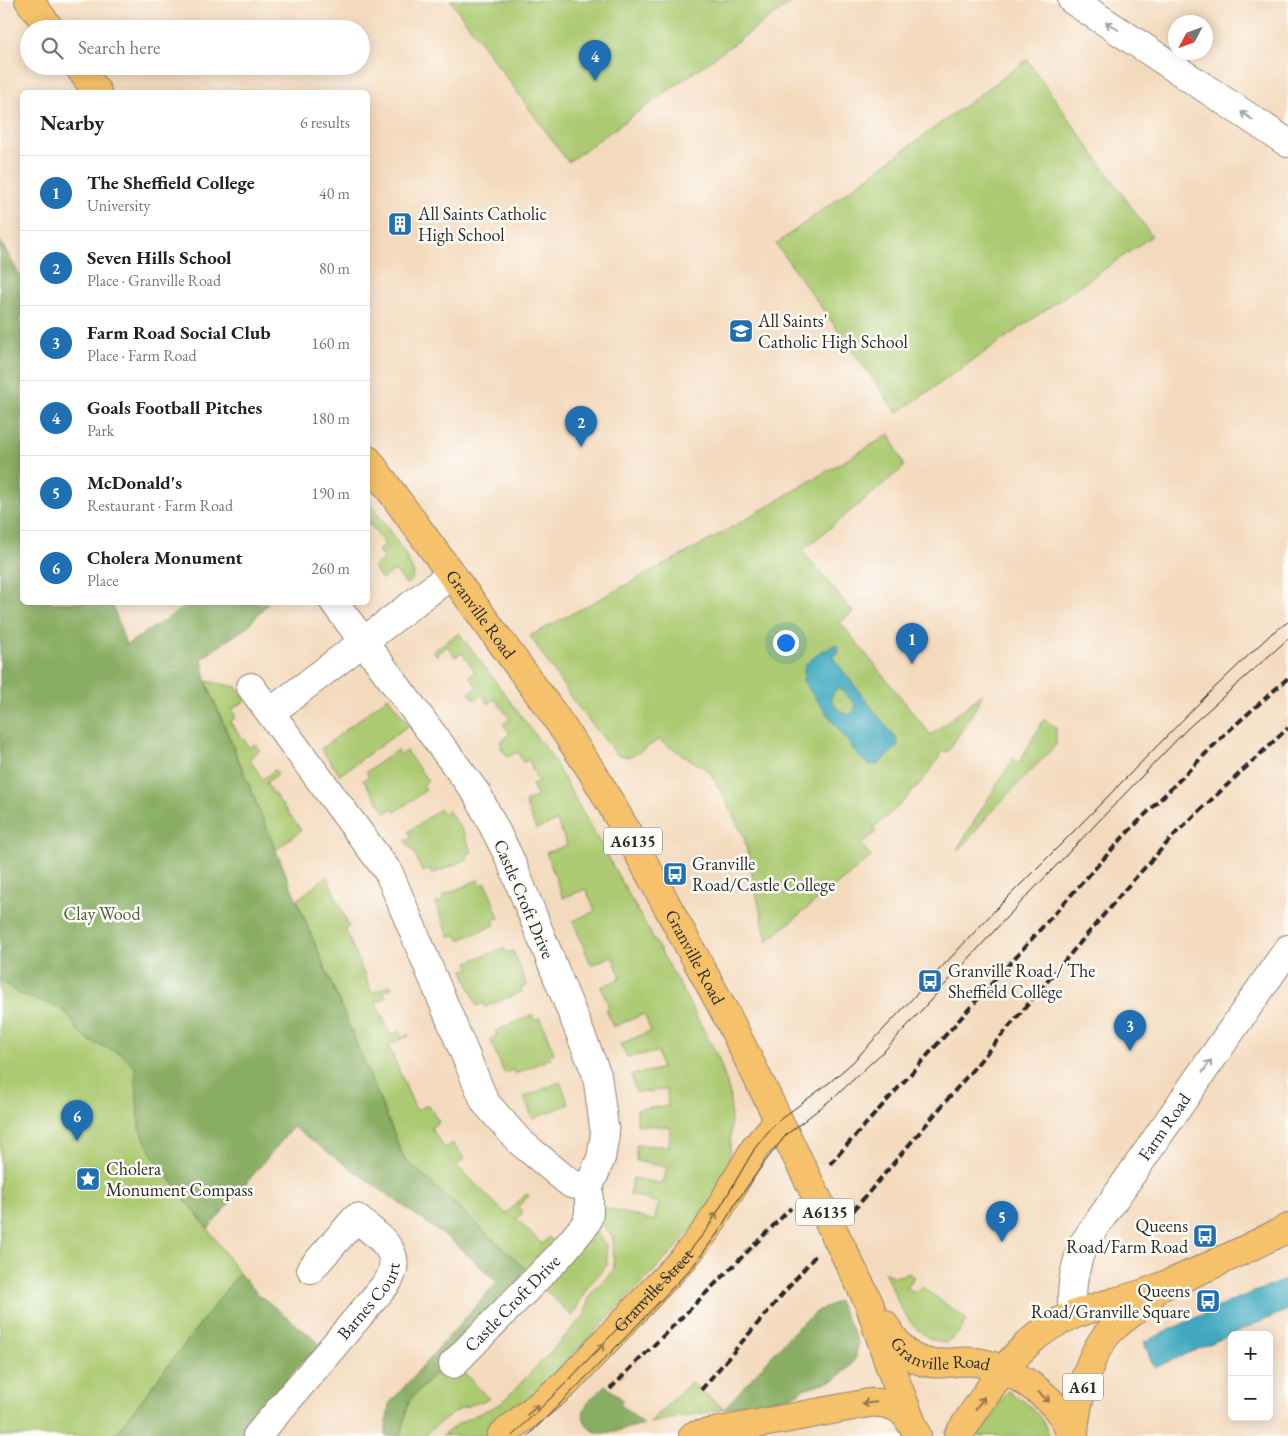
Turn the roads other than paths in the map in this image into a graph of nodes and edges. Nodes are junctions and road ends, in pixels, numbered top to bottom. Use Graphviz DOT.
graph roads {
  1 [pos="29,0"];
  2 [pos="1072,0"];
  3 [pos="43,20"];
  4 [pos="85,75"];
  5 [pos="96,90"];
  6 [pos="1288,143"];
  7 [pos="370,463"];
  8 [pos="452,574"];
  9 [pos="336,605"];
  10 [pos="363,642"];
  11 [pos="251,687"];
  12 [pos="271,712"];
  13 [pos="1288,950"];
  14 [pos="778,1121"];
  15 [pos="589,1187"];
  16 [pos="1288,1228"];
  17 [pos="311,1269"];
  18 [pos="1159,1287"];
  19 [pos="869,1303"];
  20 [pos="1073,1315"];
  21 [pos="453,1364"];
  22 [pos="1004,1371"];
  23 [pos="913,1429"];
  24 [pos="257,1436"];
  25 [pos="501,1436"];
  26 [pos="693,1436"];
  27 [pos="958,1436"];
  28 [pos="1072,1436"];
  1 -- 3 [label="main road"];
  6 -- 2 [label="street, one-way"];
  4 -- 5 [label="main road"];
  7 -- 8 [label="main road, Granville Road / A6135"];
  8 -- 10 [label="street"];
  8 -- 14 [label="main road, Granville Road / A6135"];
  9 -- 10 [label="street, Castle Croft Drive"];
  10 -- 12 [label="street"];
  10 -- 15 [label="street, Castle Croft Drive"];
  11 -- 12 [label="street"];
  12 -- 15 [label="street"];
  20 -- 13 [label="street, Farm Road, one-way"];
  14 -- 19 [label="main road, Granville Road / A6135"];
  25 -- 14 [label="main road, Granville Street, one-way"];
  15 -- 21 [label="street, Castle Croft Drive"];
  16 -- 18 [label="main road, A61"];
  17 -- 24 [label="street, Barnes Court"];
  18 -- 20 [label="main road, A61"];
  18 -- 28 [label="main road, A61"];
  19 -- 22 [label="main road, Granville Road / A6135"];
  19 -- 23 [label="main road, Granville Road / A6135"];
  20 -- 22 [label="main road, A61"];
  27 -- 22 [label="main road, A61, one-way"];
  22 -- 28 [label="main road, A6135, one-way"];
  23 -- 26 [label="main road, one-way"];
}
